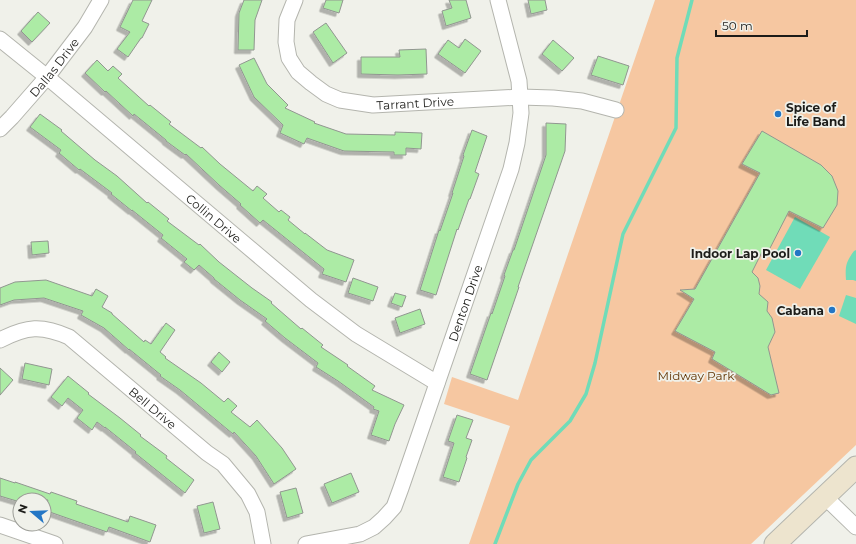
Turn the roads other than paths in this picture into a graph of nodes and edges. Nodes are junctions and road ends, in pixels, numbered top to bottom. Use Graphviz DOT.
graph roads {
  1 [pos="101,0"];
  2 [pos="295,0"];
  3 [pos="498,0"];
  4 [pos="0,39"];
  5 [pos="47,77"];
  6 [pos="520,97"];
  7 [pos="616,110"];
  8 [pos="0,129"];
  9 [pos="0,340"];
  10 [pos="437,384"];
  11 [pos="856,467"];
  12 [pos="825,497"];
  13 [pos="0,525"];
  14 [pos="856,527"];
  15 [pos="55,544"];
  16 [pos="263,544"];
  17 [pos="306,544"];
  18 [pos="775,544"];
  1 -- 5 [label="street, Dallas Drive"];
  2 -- 6 [label="street, Tarrant Drive"];
  3 -- 6 [label="street, Denton Drive"];
  4 -- 5 [label="street, Collin Drive"];
  5 -- 8 [label="street, Dallas Drive"];
  5 -- 10 [label="street, Collin Drive"];
  6 -- 7 [label="street, Tarrant Drive"];
  6 -- 10 [label="street, Denton Drive"];
  9 -- 16 [label="street, Bell Drive"];
  10 -- 17 [label="street, Denton Drive"];
  11 -- 12 [label="street"];
  12 -- 14 [label="street"];
  12 -- 18 [label="street"];
  13 -- 15 [label="street"];
}
